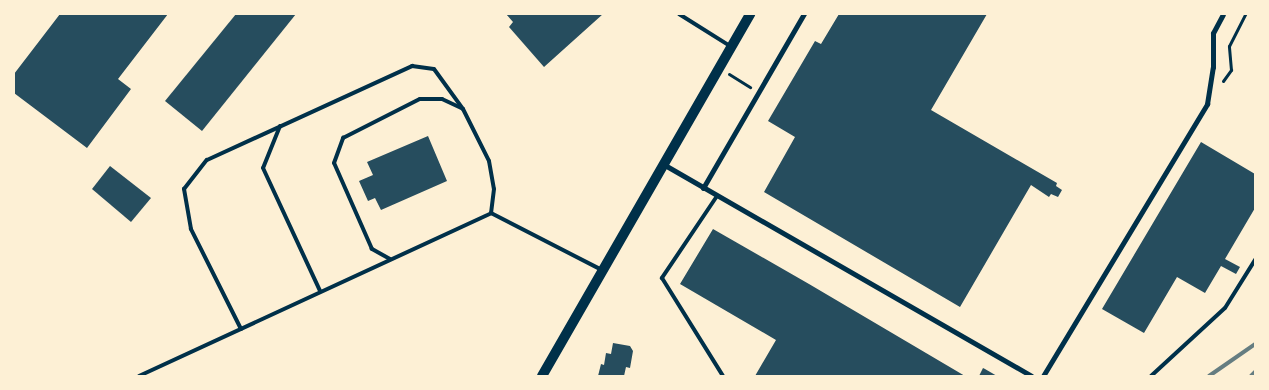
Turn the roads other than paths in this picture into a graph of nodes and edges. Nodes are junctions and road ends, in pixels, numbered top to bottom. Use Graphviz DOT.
graph roads {
  1 [pos="679,14"];
  2 [pos="750,14"];
  3 [pos="804,14"];
  4 [pos="1223,14"];
  5 [pos="732,47"];
  6 [pos="463,110"];
  7 [pos="280,126"];
  8 [pos="662,164"];
  9 [pos="703,188"];
  10 [pos="717,196"];
  11 [pos="491,213"];
  12 [pos="390,259"];
  13 [pos="1255,260"];
  14 [pos="602,270"];
  15 [pos="320,292"];
  16 [pos="241,329"];
  17 [pos="140,376"];
  18 [pos="542,376"];
  19 [pos="723,376"];
  20 [pos="1031,376"];
  21 [pos="1043,376"];
  22 [pos="1151,376"];
  1 -- 5 [label="lane"];
  2 -- 5 [label="main road"];
  3 -- 9 [label="street"];
  4 -- 21 [label="street"];
  5 -- 8 [label="main road"];
  6 -- 7 [label="lane"];
  6 -- 11 [label="lane"];
  6 -- 12 [label="lane"];
  7 -- 15 [label="lane"];
  7 -- 16 [label="lane"];
  8 -- 9 [label="street"];
  8 -- 14 [label="main road"];
  9 -- 10 [label="street"];
  10 -- 19 [label="lane"];
  10 -- 20 [label="street"];
  11 -- 12 [label="lane"];
  11 -- 14 [label="lane"];
  12 -- 15 [label="lane"];
  13 -- 22 [label="lane"];
  14 -- 18 [label="main road"];
  15 -- 16 [label="lane"];
  16 -- 17 [label="lane"];
}
